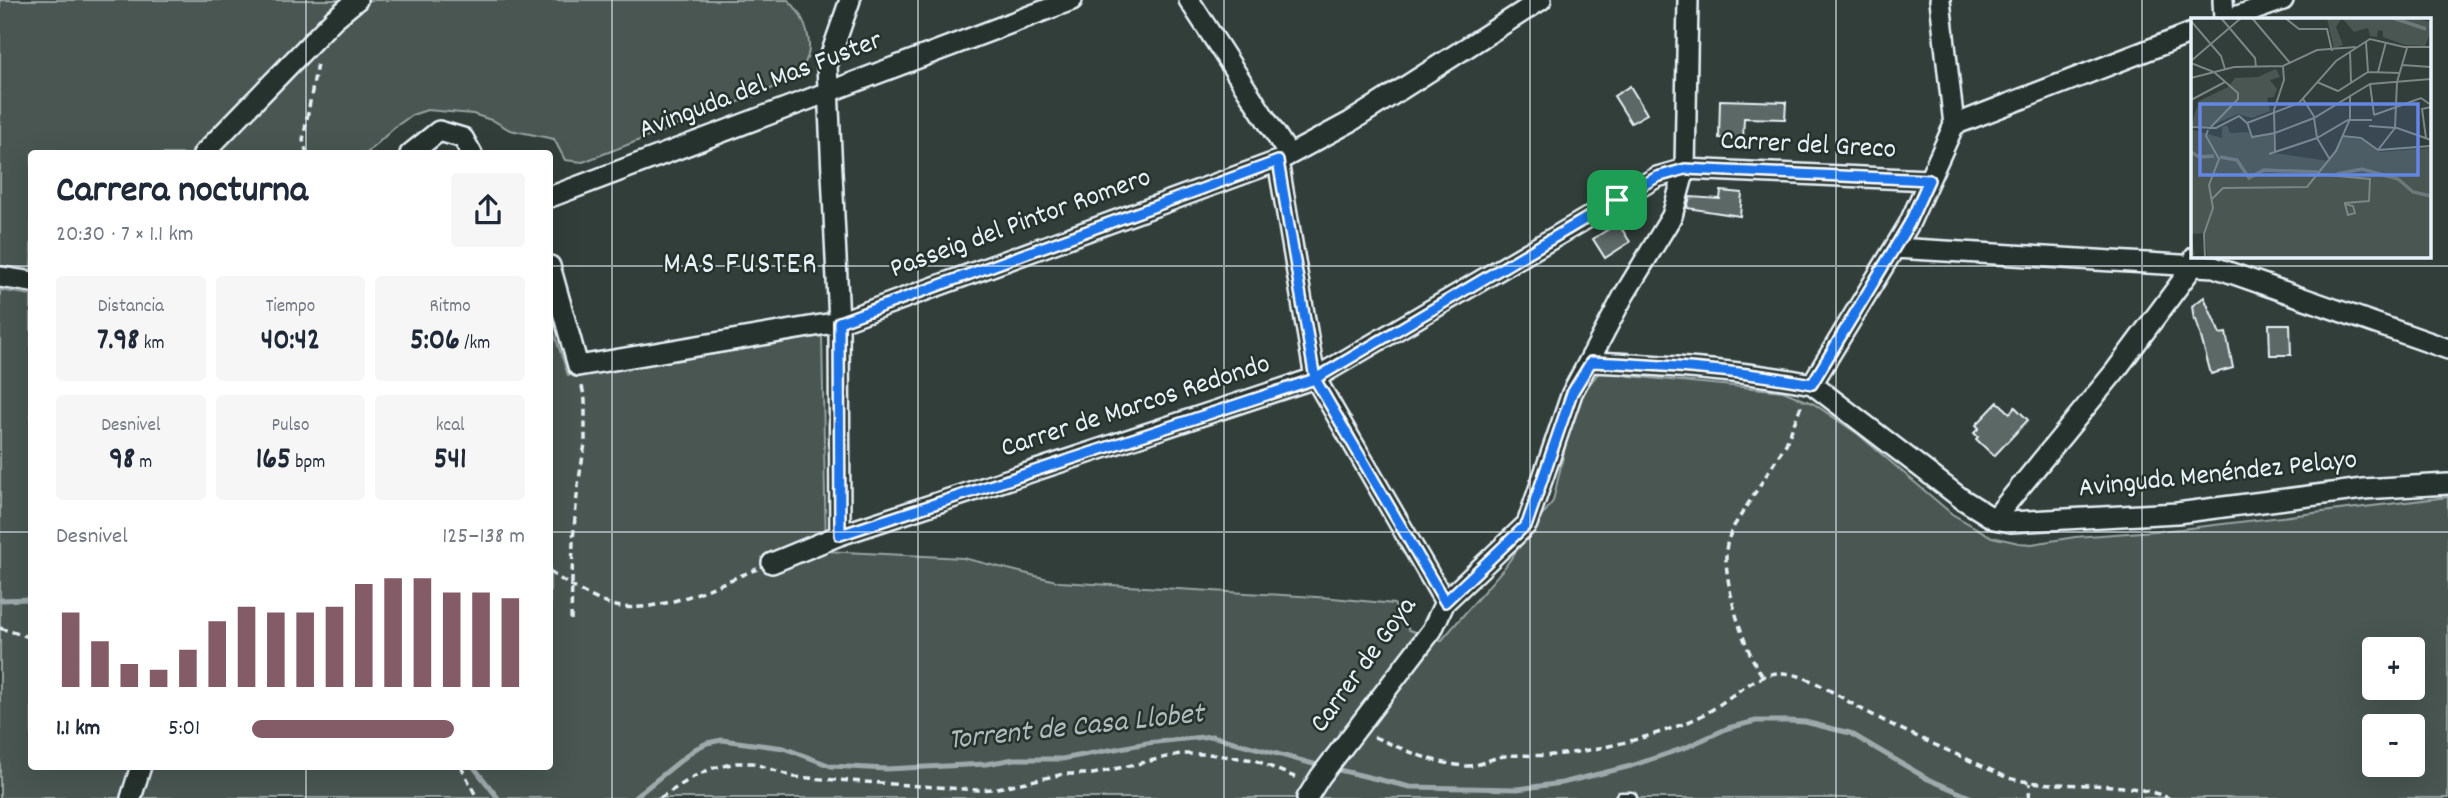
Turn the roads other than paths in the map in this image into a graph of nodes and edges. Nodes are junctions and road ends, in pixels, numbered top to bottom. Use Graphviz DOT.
graph roads {
  1 [pos="358,0"];
  2 [pos="850,0"];
  3 [pos="1072,0"];
  4 [pos="1189,0"];
  5 [pos="1541,0"];
  6 [pos="1688,0"];
  7 [pos="1940,0"];
  8 [pos="2223,0"];
  9 [pos="2283,0"];
  10 [pos="2224,18"];
  11 [pos="2233,18"];
  12 [pos="2191,34"];
  13 [pos="830,91"];
  14 [pos="1954,125"];
  15 [pos="207,150"];
  16 [pos="415,150"];
  17 [pos="470,150"];
  18 [pos="1284,158"];
  19 [pos="1685,169"];
  20 [pos="1929,180"];
  21 [pos="553,196"];
  22 [pos="1895,248"];
  23 [pos="2195,260"];
  24 [pos="553,276"];
  25 [pos="0,277"];
  26 [pos="28,281"];
  27 [pos="839,322"];
  28 [pos="2448,348"];
  29 [pos="1591,362"];
  30 [pos="1315,379"];
  31 [pos="1812,384"];
  32 [pos="2448,484"];
  33 [pos="1994,519"];
  34 [pos="840,535"];
  35 [pos="772,563"];
  36 [pos="1445,602"];
  37 [pos="140,770"];
  38 [pos="1314,790"];
  39 [pos="131,798"];
  40 [pos="1621,798"];
  41 [pos="1631,798"];
  1 -- 15 [label="street"];
  2 -- 13 [label="street"];
  3 -- 13 [label="street, Avinguda del Mas Fuster"];
  4 -- 18 [label="street"];
  5 -- 18 [label="street, Passeig del Pintor Romero"];
  6 -- 19 [label="street, Carrer de Goya"];
  7 -- 14 [label="street"];
  8 -- 10 [label="street"];
  9 -- 11 [label="street"];
  12 -- 14 [label="street"];
  13 -- 21 [label="street, Avinguda del Mas Fuster"];
  13 -- 27 [label="street"];
  14 -- 20 [label="street"];
  16 -- 17 [label="street"];
  18 -- 27 [label="street, Passeig del Pintor Romero"];
  18 -- 30 [label="street"];
  19 -- 20 [label="street, Carrer del Greco"];
  19 -- 29 [label="street, Carrer de Goya"];
  19 -- 30 [label="street, Carrer de Marcos Redondo"];
  20 -- 22 [label="street"];
  22 -- 23 [label="street"];
  22 -- 31 [label="street"];
  23 -- 28 [label="street"];
  23 -- 33 [label="street"];
  24 -- 27 [label="street, Passeig del Pintor Romero"];
  25 -- 26 [label="street"];
  27 -- 34 [label="street"];
  29 -- 31 [label="street"];
  29 -- 36 [label="street, Carrer de Goya"];
  30 -- 34 [label="street, Carrer de Marcos Redondo"];
  30 -- 36 [label="street"];
  31 -- 33 [label="street"];
  32 -- 33 [label="street, Avinguda Menéndez Pelayo"];
  34 -- 35 [label="street, Carrer de Marcos Redondo"];
  36 -- 38 [label="street, Carrer de Goya"];
  37 -- 39 [label="street"];
  40 -- 41 [label="lane"];
}
